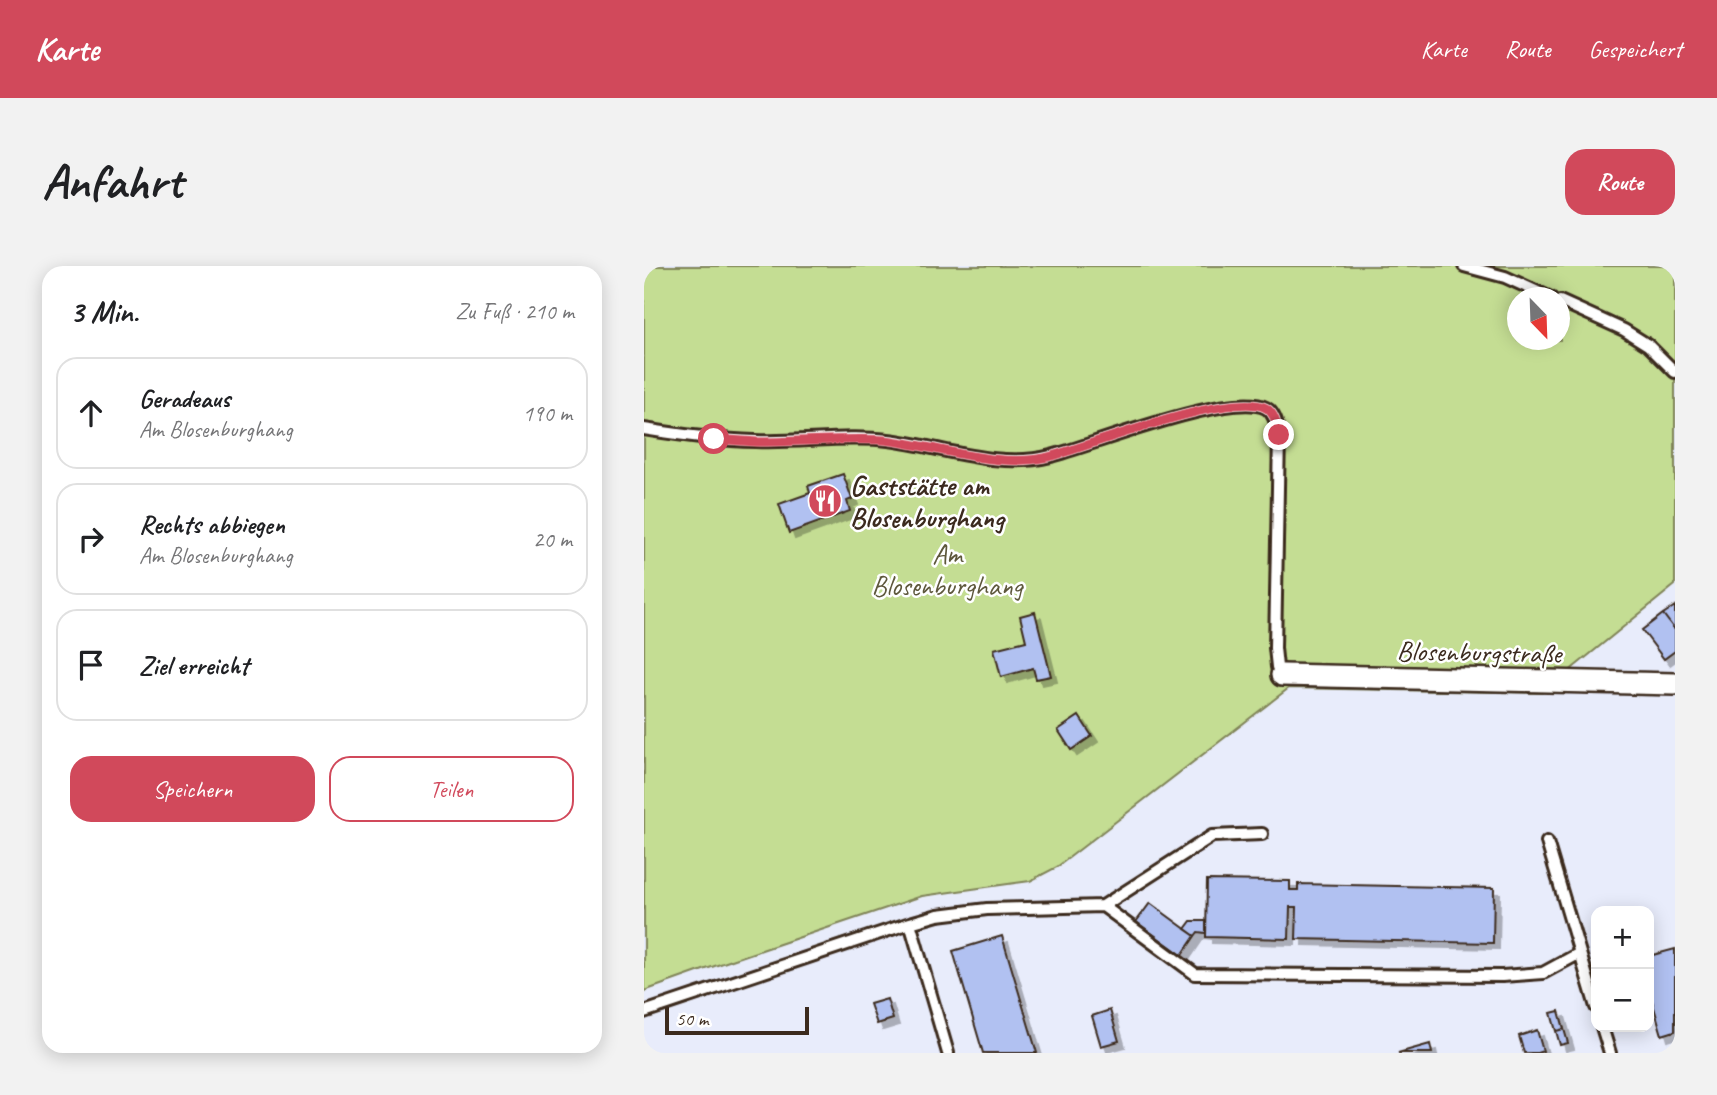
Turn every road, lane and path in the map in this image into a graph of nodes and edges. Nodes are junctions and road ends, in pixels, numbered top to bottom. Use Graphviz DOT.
graph roads {
  1 [pos="1464,266"];
  2 [pos="1527,287"];
  3 [pos="1570,306"];
  4 [pos="1675,372"];
  5 [pos="644,429"];
  6 [pos="1282,675"];
  7 [pos="1675,684"];
  8 [pos="1262,834"];
  9 [pos="1546,842"];
  10 [pos="1103,906"];
  11 [pos="910,923"];
  12 [pos="1580,953"];
  13 [pos="1591,990"];
  14 [pos="644,1012"];
  15 [pos="1604,1032"];
  16 [pos="948,1053"];
  17 [pos="1610,1053"];
  1 -- 2 [label="lane"];
  3 -- 4 [label="lane"];
  5 -- 6 [label="lane"];
  6 -- 7 [label="street, Blosenburgstraße"];
  8 -- 10 [label="lane"];
  9 -- 12 [label="lane"];
  10 -- 11 [label="lane"];
  10 -- 12 [label="lane"];
  11 -- 14 [label="lane"];
  11 -- 16 [label="lane"];
  12 -- 13 [label="lane"];
  15 -- 17 [label="lane"];
}
